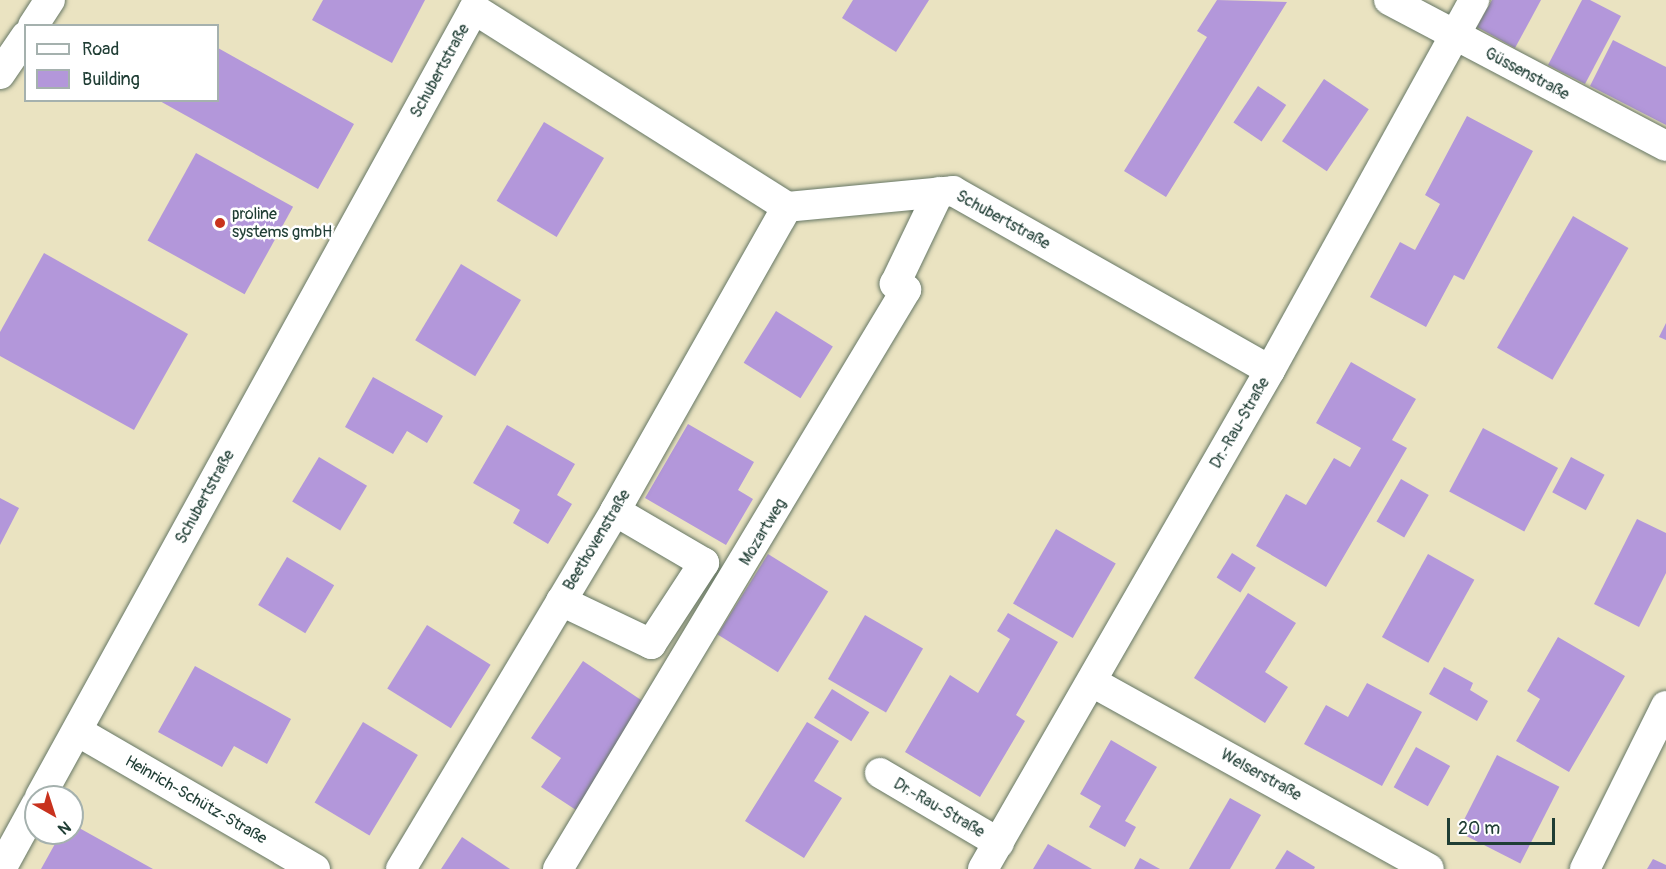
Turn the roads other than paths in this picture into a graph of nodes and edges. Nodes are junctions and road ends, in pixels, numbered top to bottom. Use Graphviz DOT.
graph roads {
  1 [pos="50,0"];
  2 [pos="1389,0"];
  3 [pos="1474,0"];
  4 [pos="34,24"];
  5 [pos="1456,36"];
  6 [pos="24,39"];
  7 [pos="0,74"];
  8 [pos="1666,146"];
  9 [pos="939,192"];
  10 [pos="787,207"];
  11 [pos="1270,370"];
  12 [pos="615,511"];
  13 [pos="561,601"];
  14 [pos="1092,682"];
  15 [pos="1666,706"];
  16 [pos="77,731"];
  17 [pos="879,773"];
  18 [pos="47,785"];
  19 [pos="24,827"];
  20 [pos="999,843"];
  21 [pos="1,869"];
  22 [pos="315,869"];
  23 [pos="401,869"];
  24 [pos="558,869"];
  25 [pos="983,869"];
  26 [pos="1429,869"];
  27 [pos="1585,869"];
  1 -- 4 [label="street"];
  2 -- 5 [label="street, Güssenstraße"];
  3 -- 5 [label="street, Dr.-Rau-Straße"];
  5 -- 8 [label="street, Güssenstraße"];
  5 -- 11 [label="street, Dr.-Rau-Straße"];
  6 -- 7 [label="street"];
  9 -- 10 [label="street, Schubertstraße"];
  9 -- 11 [label="street, Schubertstraße"];
  9 -- 24 [label="street, Mozartweg"];
  10 -- 12 [label="street, Beethovenstraße"];
  10 -- 16 [label="street, Schubertstraße"];
  11 -- 14 [label="street, Dr.-Rau-Straße"];
  12 -- 13 [label="street, Beethovenstraße"];
  12 -- 13 [label="street"];
  13 -- 23 [label="street, Beethovenstraße"];
  14 -- 20 [label="street, Dr.-Rau-Straße"];
  14 -- 26 [label="street, Welserstraße"];
  15 -- 27 [label="street"];
  16 -- 18 [label="street, Schubertstraße"];
  16 -- 22 [label="street, Heinrich-Schütz-Straße"];
  17 -- 20 [label="street, Dr.-Rau-Straße"];
  19 -- 21 [label="street"];
  20 -- 25 [label="street, Dr.-Rau-Straße"];
}
